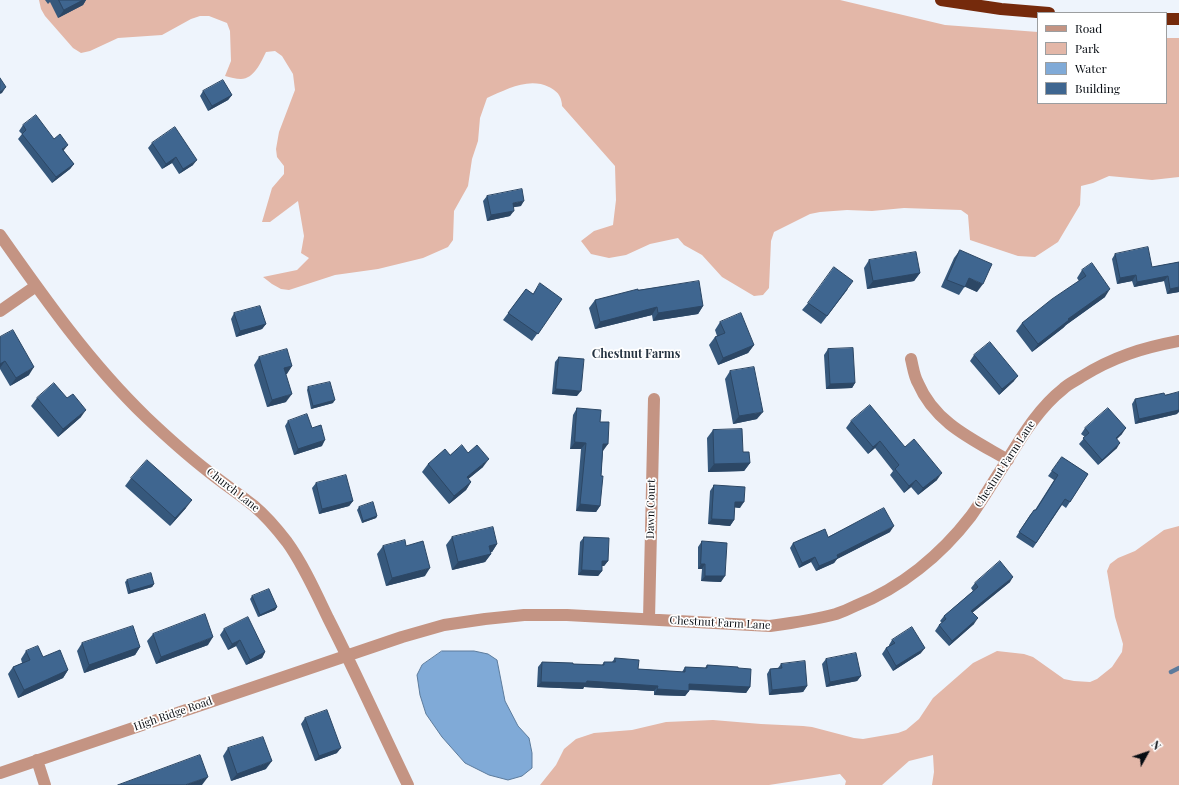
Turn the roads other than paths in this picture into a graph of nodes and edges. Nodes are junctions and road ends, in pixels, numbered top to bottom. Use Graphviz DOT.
graph roads {
  1 [pos="941,0"];
  2 [pos="1037,12"];
  3 [pos="1167,19"];
  4 [pos="1179,19"];
  5 [pos="0,235"];
  6 [pos="36,286"];
  7 [pos="0,311"];
  8 [pos="1179,341"];
  9 [pos="911,359"];
  10 [pos="654,399"];
  11 [pos="1008,460"];
  12 [pos="649,619"];
  13 [pos="347,656"];
  14 [pos="37,760"];
  15 [pos="0,773"];
  16 [pos="45,785"];
  17 [pos="408,785"];
  1 -- 2 [label="highway"];
  3 -- 4 [label="highway"];
  5 -- 6 [label="street, Church Lane"];
  6 -- 7 [label="street"];
  6 -- 13 [label="street, Church Lane"];
  8 -- 11 [label="street, Chestnut Farm Lane"];
  9 -- 11 [label="street"];
  10 -- 12 [label="street, Dawn Court"];
  11 -- 12 [label="street, Chestnut Farm Lane"];
  12 -- 13 [label="street, Chestnut Farm Lane"];
  13 -- 14 [label="street, High Ridge Road"];
  13 -- 17 [label="street, Church Lane"];
  14 -- 15 [label="street, High Ridge Road"];
  14 -- 16 [label="street"];
}
